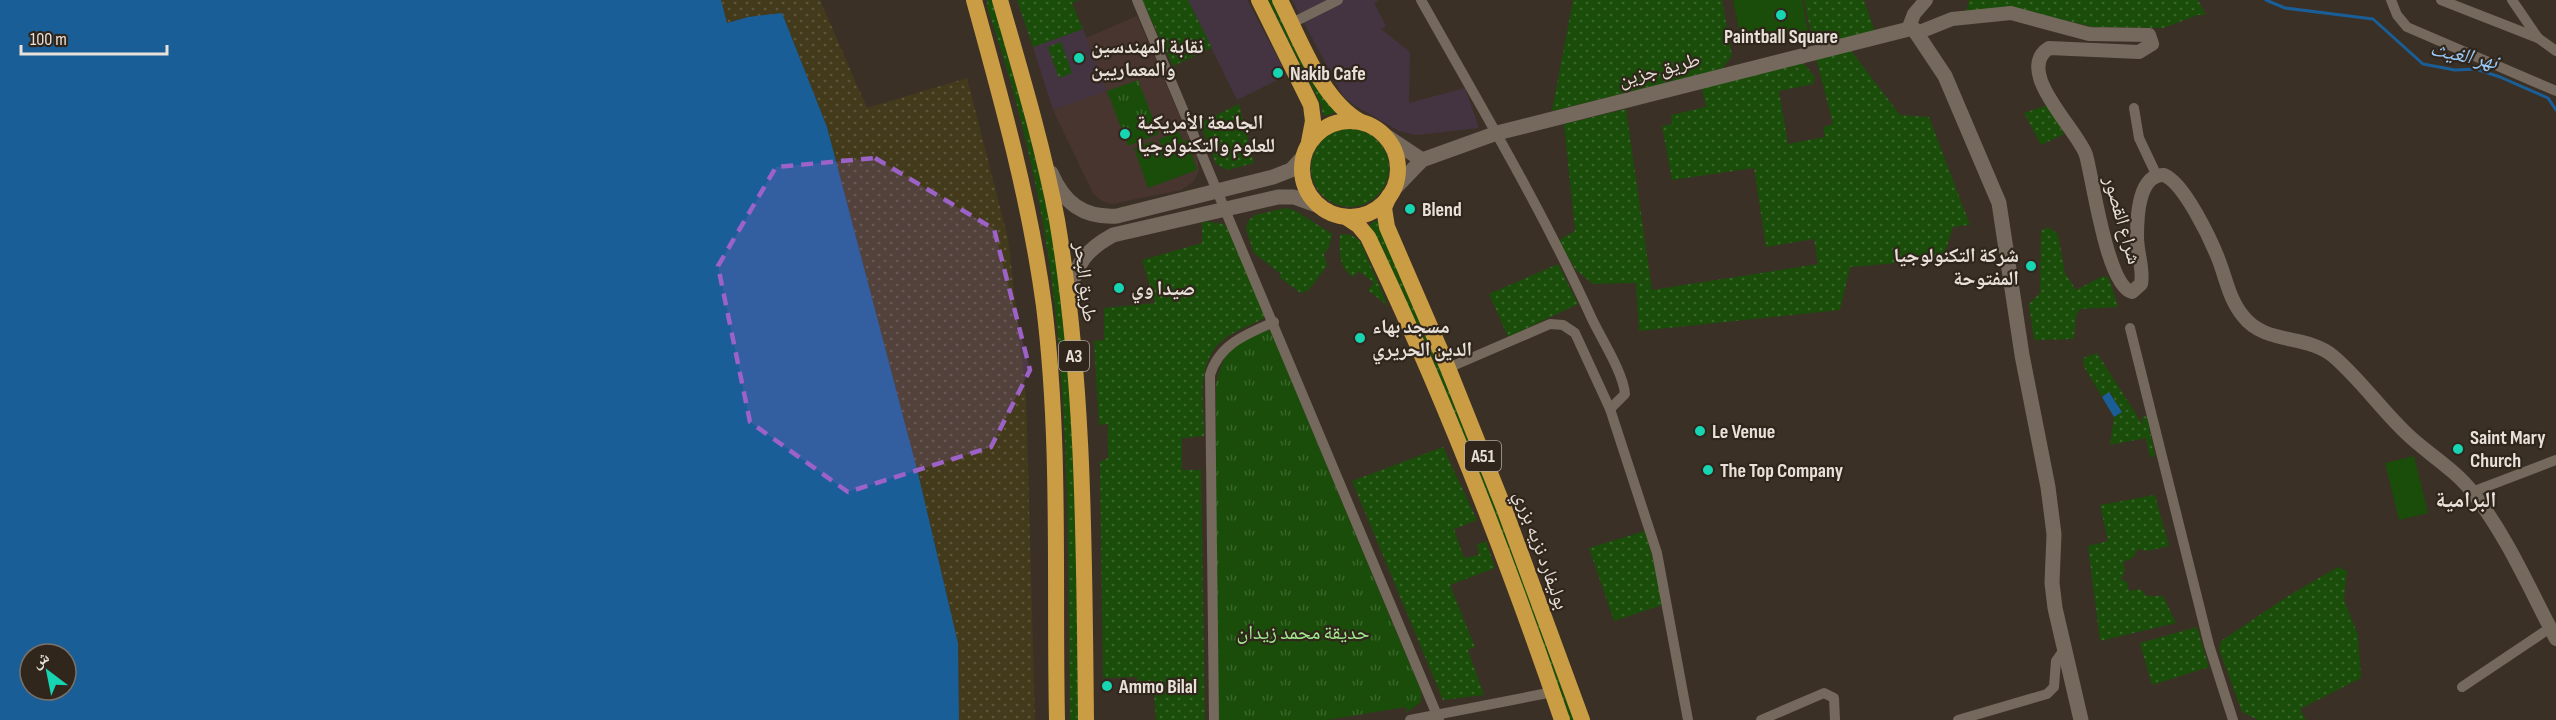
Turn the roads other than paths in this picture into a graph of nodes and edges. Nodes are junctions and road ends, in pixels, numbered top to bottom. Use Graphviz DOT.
graph roads {
  1 [pos="974,0"];
  2 [pos="1000,0"];
  3 [pos="1137,0"];
  4 [pos="1259,0"];
  5 [pos="1280,0"];
  6 [pos="1338,0"];
  7 [pos="1421,0"];
  8 [pos="1926,0"];
  9 [pos="2391,0"];
  10 [pos="2441,0"];
  11 [pos="2512,0"];
  12 [pos="1292,23"];
  13 [pos="1913,30"];
  14 [pos="2538,38"];
  15 [pos="2556,51"];
  16 [pos="2556,90"];
  17 [pos="2134,108"];
  18 [pos="1362,122"];
  19 [pos="1497,133"];
  20 [pos="1383,134"];
  21 [pos="1039,138"];
  22 [pos="1306,150"];
  23 [pos="1422,160"];
  24 [pos="2157,176"];
  25 [pos="1217,192"];
  26 [pos="1391,193"];
  27 [pos="1319,206"];
  28 [pos="1224,208"];
  29 [pos="1346,217"];
  30 [pos="1067,296"];
  31 [pos="1274,322"];
  32 [pos="2130,328"];
  33 [pos="1448,368"];
  34 [pos="1610,409"];
  35 [pos="2556,460"];
  36 [pos="2472,492"];
  37 [pos="2553,634"];
  38 [pos="2064,650"];
  39 [pos="2462,687"];
  40 [pos="1552,692"];
  41 [pos="1439,718"];
  42 [pos="1057,720"];
  43 [pos="1086,720"];
  44 [pos="1214,720"];
  45 [pos="1410,720"];
  46 [pos="1562,720"];
  47 [pos="1582,720"];
  48 [pos="1688,720"];
  49 [pos="1761,720"];
  50 [pos="1835,720"];
  51 [pos="1958,720"];
  52 [pos="2080,720"];
  53 [pos="2233,720"];
  1 -- 42 [label="highway, A3"];
  2 -- 21 [label="highway, طريق البحر / A3"];
  3 -- 25 [label="street"];
  4 -- 22 [label="highway"];
  5 -- 12 [label="highway"];
  6 -- 12 [label="street"];
  7 -- 19 [label="street"];
  8 -- 13 [label="street"];
  9 -- 16 [label="street"];
  10 -- 14 [label="street"];
  11 -- 14 [label="street"];
  12 -- 18 [label="highway"];
  13 -- 19 [label="main road, طريق جزين"];
  13 -- 24 [label="street, شراع القصور"];
  13 -- 38 [label="main road"];
  14 -- 15 [label="street"];
  17 -- 24 [label="street"];
  18 -- 20 [label="highway"];
  18 -- 22 [label="highway"];
  19 -- 23 [label="main road, طريق جزين"];
  19 -- 34 [label="street"];
  20 -- 23 [label="main road"];
  20 -- 26 [label="highway, A51"];
  21 -- 25 [label="main road"];
  21 -- 30 [label="highway, طريق البحر / A3"];
  22 -- 25 [label="main road"];
  22 -- 27 [label="highway"];
  23 -- 26 [label="main road, طريق جزين"];
  24 -- 36 [label="street"];
  25 -- 28 [label="street"];
  26 -- 29 [label="highway"];
  26 -- 33 [label="highway, بوليفارد نزيه بزري / A51"];
  27 -- 28 [label="main road"];
  27 -- 29 [label="highway, A51"];
  28 -- 30 [label="main road"];
  28 -- 31 [label="street"];
  29 -- 40 [label="highway, بوليفارد نزيه بزري / A51"];
  30 -- 43 [label="highway, طريق البحر / A3"];
  31 -- 41 [label="street"];
  31 -- 44 [label="street"];
  32 -- 53 [label="street"];
  33 -- 34 [label="street"];
  33 -- 47 [label="highway, بوليفارد نزيه بزري / A51"];
  34 -- 48 [label="street"];
  35 -- 36 [label="street"];
  36 -- 37 [label="street"];
  37 -- 39 [label="street"];
  38 -- 51 [label="street"];
  38 -- 52 [label="main road"];
  40 -- 41 [label="street"];
  40 -- 46 [label="highway, بوليفارد نزيه بزري / A51"];
  41 -- 45 [label="street"];
  49 -- 50 [label="street"];
}
